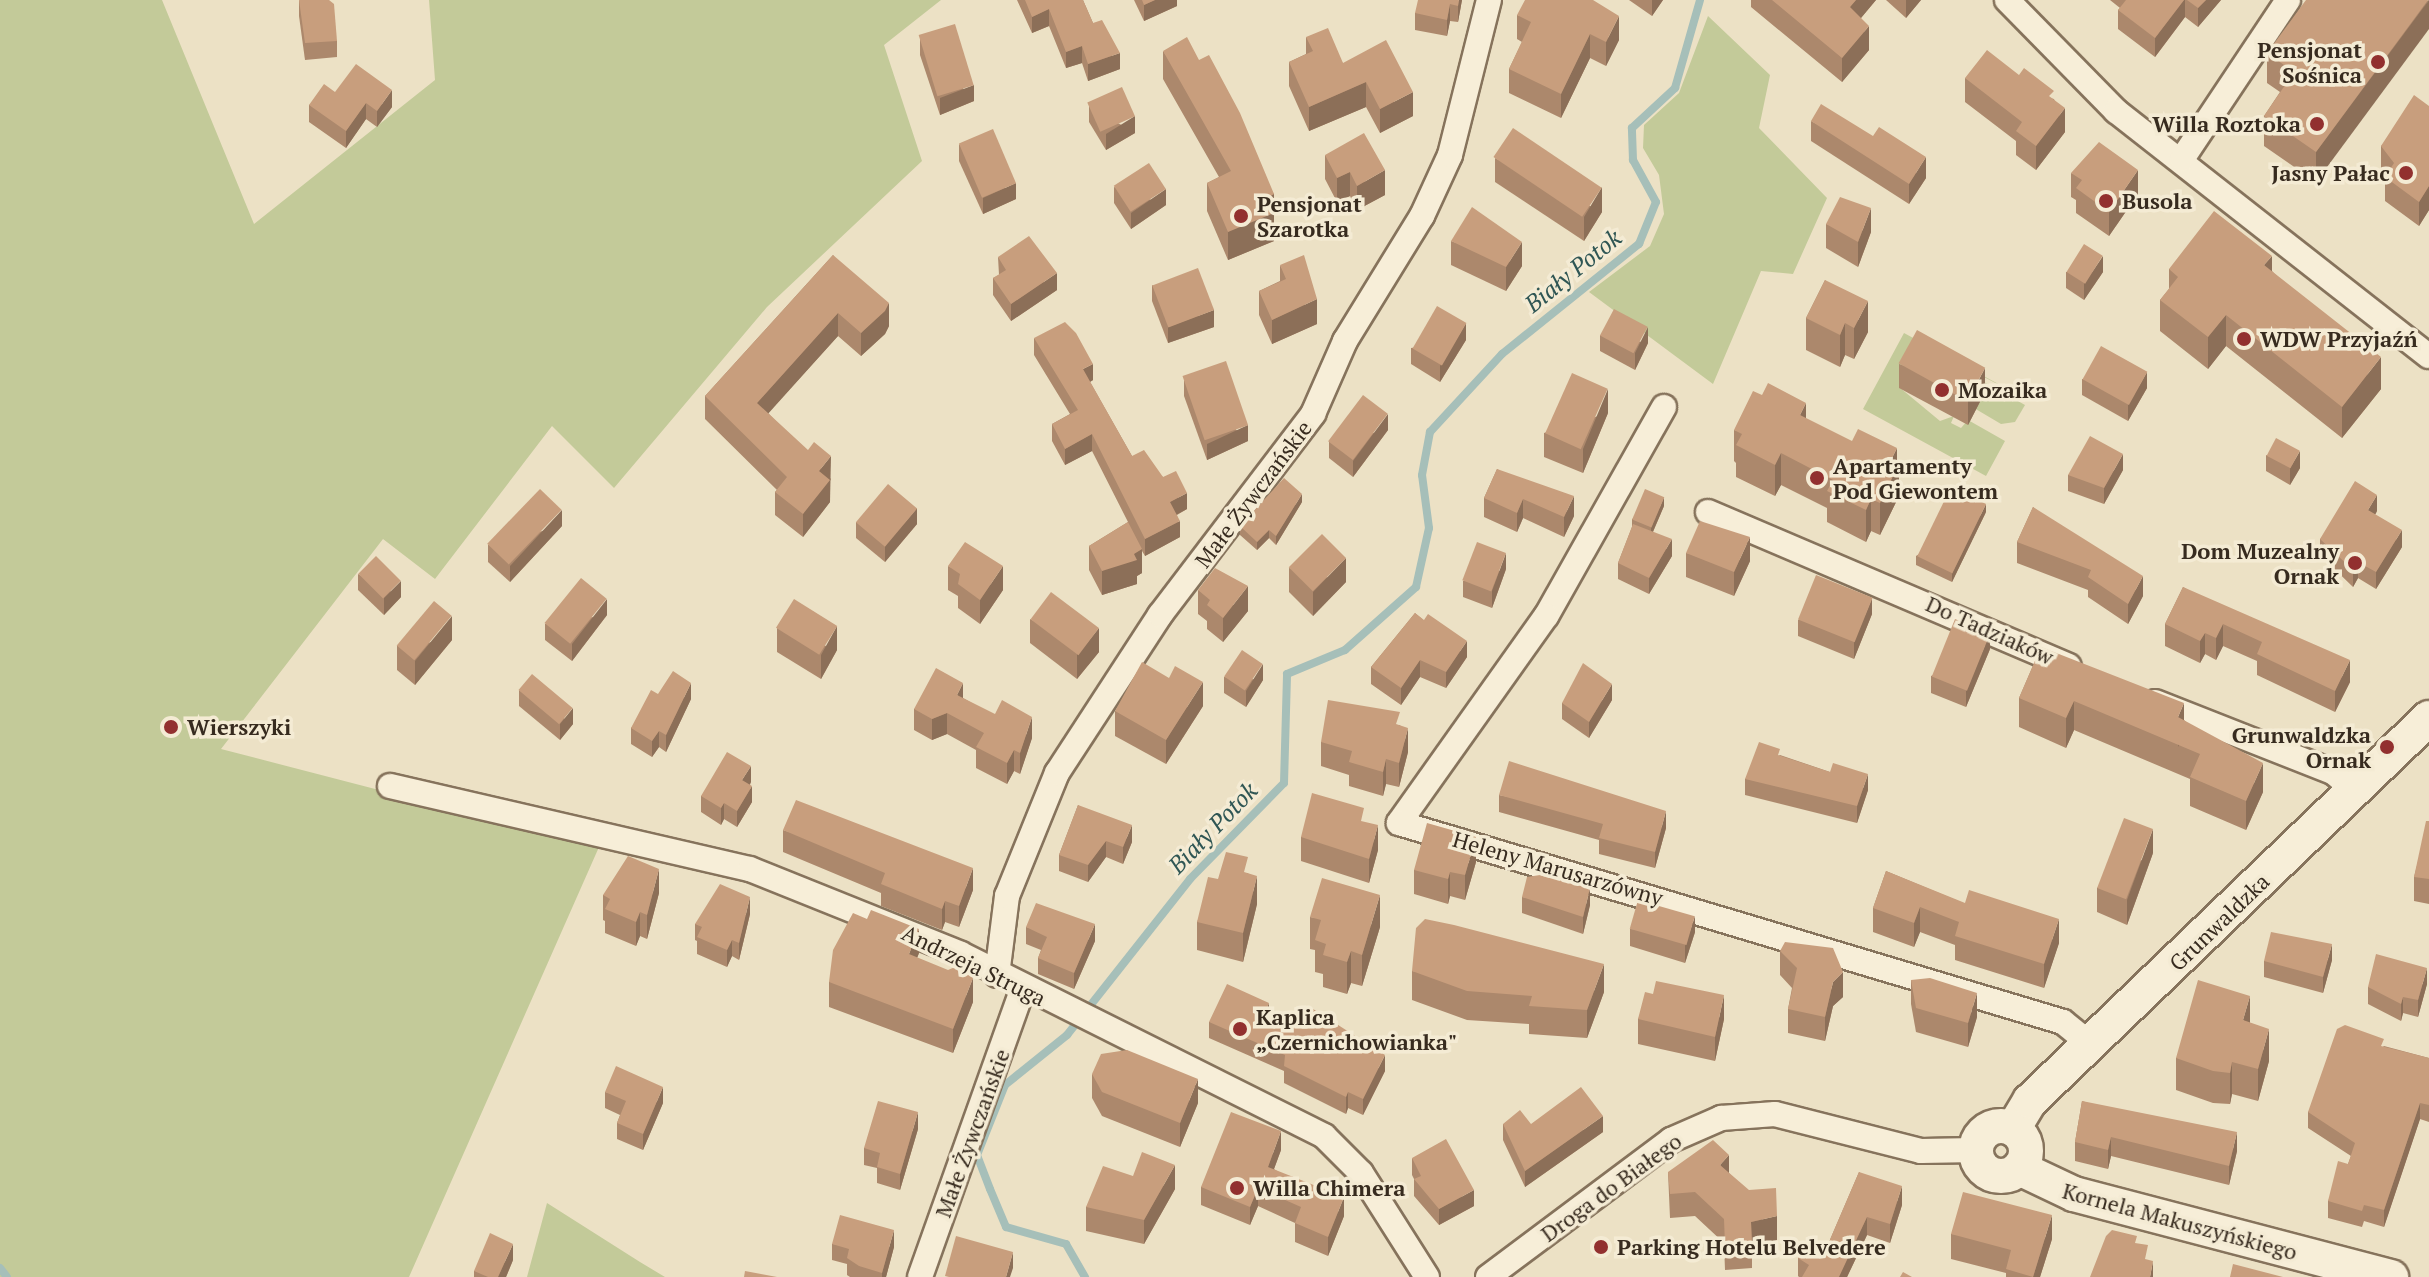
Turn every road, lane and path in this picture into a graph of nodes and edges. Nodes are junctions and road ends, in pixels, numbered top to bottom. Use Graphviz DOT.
graph roads {
  1 [pos="1489,0"];
  2 [pos="2007,0"];
  3 [pos="2288,0"];
  4 [pos="2182,159"];
  5 [pos="2429,356"];
  6 [pos="1664,407"];
  7 [pos="1708,512"];
  8 [pos="2094,677"];
  9 [pos="2136,695"];
  10 [pos="2429,718"];
  11 [pos="390,786"];
  12 [pos="2356,791"];
  13 [pos="997,975"];
  14 [pos="1023,988"];
  15 [pos="2090,1044"];
  16 [pos="2013,1129"];
  17 [pos="1976,1150"];
  18 [pos="2019,1168"];
  19 [pos="920,1277"];
  20 [pos="1427,1277"];
  21 [pos="1488,1277"];
  22 [pos="2391,1277"];
  1 -- 13 [label="street, Małe Żywczańskie"];
  2 -- 4 [label="street"];
  3 -- 4 [label="street"];
  4 -- 5 [label="street"];
  6 -- 15 [label="street, Heleny Marusarzówny"];
  7 -- 8 [label="street, Do Tadziaków"];
  9 -- 12 [label="street"];
  10 -- 12 [label="street, Grunwaldzka"];
  11 -- 13 [label="street, Andrzeja Struga"];
  12 -- 15 [label="street, Grunwaldzka"];
  13 -- 14 [label="street, Andrzeja Struga"];
  14 -- 19 [label="street, Małe Żywczańskie"];
  14 -- 20 [label="street, Andrzeja Struga"];
  15 -- 16 [label="street, Grunwaldzka"];
  16 -- 17 [label="street"];
  16 -- 18 [label="street"];
  17 -- 18 [label="street"];
  17 -- 21 [label="street, Droga do Białego"];
  18 -- 22 [label="street, Kornela Makuszyńskiego"];
}
